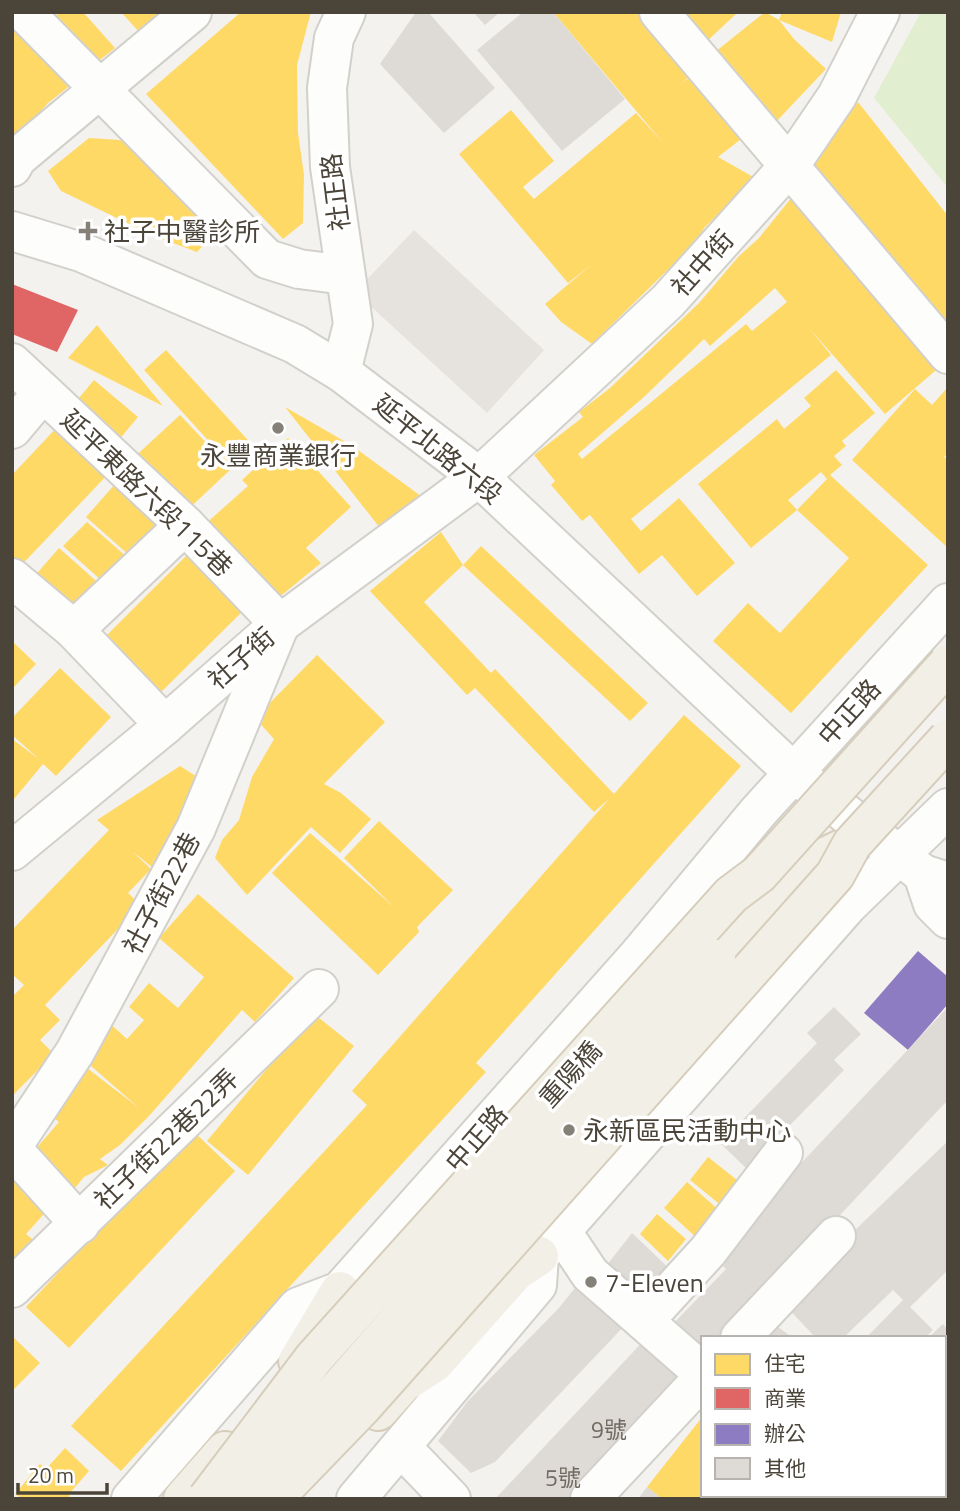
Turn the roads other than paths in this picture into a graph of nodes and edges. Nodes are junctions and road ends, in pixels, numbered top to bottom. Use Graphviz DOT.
graph roads {
  1 [pos="24,12"];
  2 [pos="192,12"];
  3 [pos="346,12"];
  4 [pos="659,12"];
  5 [pos="880,12"];
  6 [pos="100,88"];
  7 [pos="790,165"];
  8 [pos="12,167"];
  9 [pos="12,230"];
  10 [pos="345,275"];
  11 [pos="948,354"];
  12 [pos="12,363"];
  13 [pos="341,372"];
  14 [pos="43,392"];
  15 [pos="12,429"];
  16 [pos="479,477"];
  17 [pos="185,525"];
  18 [pos="12,578"];
  19 [pos="948,603"];
  20 [pos="280,624"];
  21 [pos="74,630"];
  22 [pos="902,653"];
  23 [pos="948,664"];
  24 [pos="948,693"];
  25 [pos="165,725"];
  26 [pos="948,739"];
  27 [pos="794,774"];
  28 [pos="948,808"];
  29 [pos="852,844"];
  30 [pos="12,851"];
  31 [pos="924,871"];
  32 [pos="759,874"];
  33 [pos="948,919"];
  34 [pos="638,956"];
  35 [pos="716,959"];
  36 [pos="319,989"];
  37 [pos="731,1040"];
  38 [pos="12,1148"];
  39 [pos="783,1153"];
  40 [pos="79,1224"];
  41 [pos="836,1236"];
  42 [pos="550,1244"];
  43 [pos="12,1288"];
  44 [pos="340,1291"];
  45 [pos="644,1321"];
  46 [pos="317,1329"];
  47 [pos="742,1336"];
  48 [pos="434,1363"];
  49 [pos="701,1373"];
  50 [pos="701,1377"];
  51 [pos="401,1447"];
  52 [pos="131,1499"];
  53 [pos="157,1499"];
  54 [pos="183,1499"];
  55 [pos="207,1499"];
  56 [pos="242,1499"];
  57 [pos="273,1499"];
  58 [pos="300,1499"];
  59 [pos="328,1499"];
  60 [pos="356,1499"];
  61 [pos="451,1499"];
  62 [pos="590,1499"];
  1 -- 6 [label="street"];
  2 -- 6 [label="street"];
  3 -- 10 [label="street, 社正路"];
  4 -- 7 [label="street"];
  5 -- 7 [label="street, 社中街"];
  6 -- 8 [label="street"];
  6 -- 10 [label="street"];
  7 -- 11 [label="street"];
  7 -- 16 [label="street, 社中街"];
  9 -- 13 [label="street, 延平北路六段"];
  10 -- 13 [label="street, 社正路"];
  12 -- 14 [label="street, 延平東路六段115巷"];
  13 -- 16 [label="street, 延平北路六段"];
  14 -- 15 [label="street"];
  14 -- 17 [label="street, 延平東路六段115巷"];
  16 -- 20 [label="street, 社子街"];
  16 -- 27 [label="street, 延平北路六段"];
  17 -- 20 [label="street, 延平東路六段115巷"];
  17 -- 21 [label="street"];
  18 -- 21 [label="street"];
  19 -- 22 [label="street, 中正路"];
  20 -- 25 [label="street, 社子街"];
  20 -- 38 [label="street, 社子街22巷"];
  21 -- 25 [label="street"];
  22 -- 24 [label="street"];
  22 -- 27 [label="street, 中正路"];
  23 -- 32 [label="main road, 重陽橋, bridge"];
  25 -- 30 [label="street, 社子街"];
  26 -- 29 [label="main road, bridge"];
  27 -- 31 [label="street, 延平北路六段"];
  27 -- 34 [label="street, 中正路"];
  28 -- 31 [label="street"];
  29 -- 35 [label="main road"];
  29 -- 57 [label="main road, bridge"];
  31 -- 33 [label="street"];
  31 -- 37 [label="street"];
  32 -- 35 [label="main road"];
  32 -- 55 [label="main road, 重陽橋, bridge"];
  34 -- 37 [label="street"];
  34 -- 44 [label="street, 中正路"];
  35 -- 56 [label="main road, bridge"];
  36 -- 40 [label="street, 社子街22巷22弄"];
  37 -- 42 [label="street"];
  38 -- 40 [label="street"];
  39 -- 45 [label="street"];
  40 -- 43 [label="street, 社子街22巷22弄"];
  41 -- 47 [label="street"];
  42 -- 45 [label="street"];
  42 -- 48 [label="main road"];
  42 -- 51 [label="street"];
  44 -- 46 [label="main road"];
  44 -- 52 [label="street, 中正路"];
  45 -- 49 [label="street"];
  46 -- 53 [label="street"];
  46 -- 54 [label="main road"];
  48 -- 58 [label="main road"];
  48 -- 59 [label="street"];
  50 -- 62 [label="street"];
  51 -- 60 [label="street"];
  51 -- 61 [label="street"];
}
